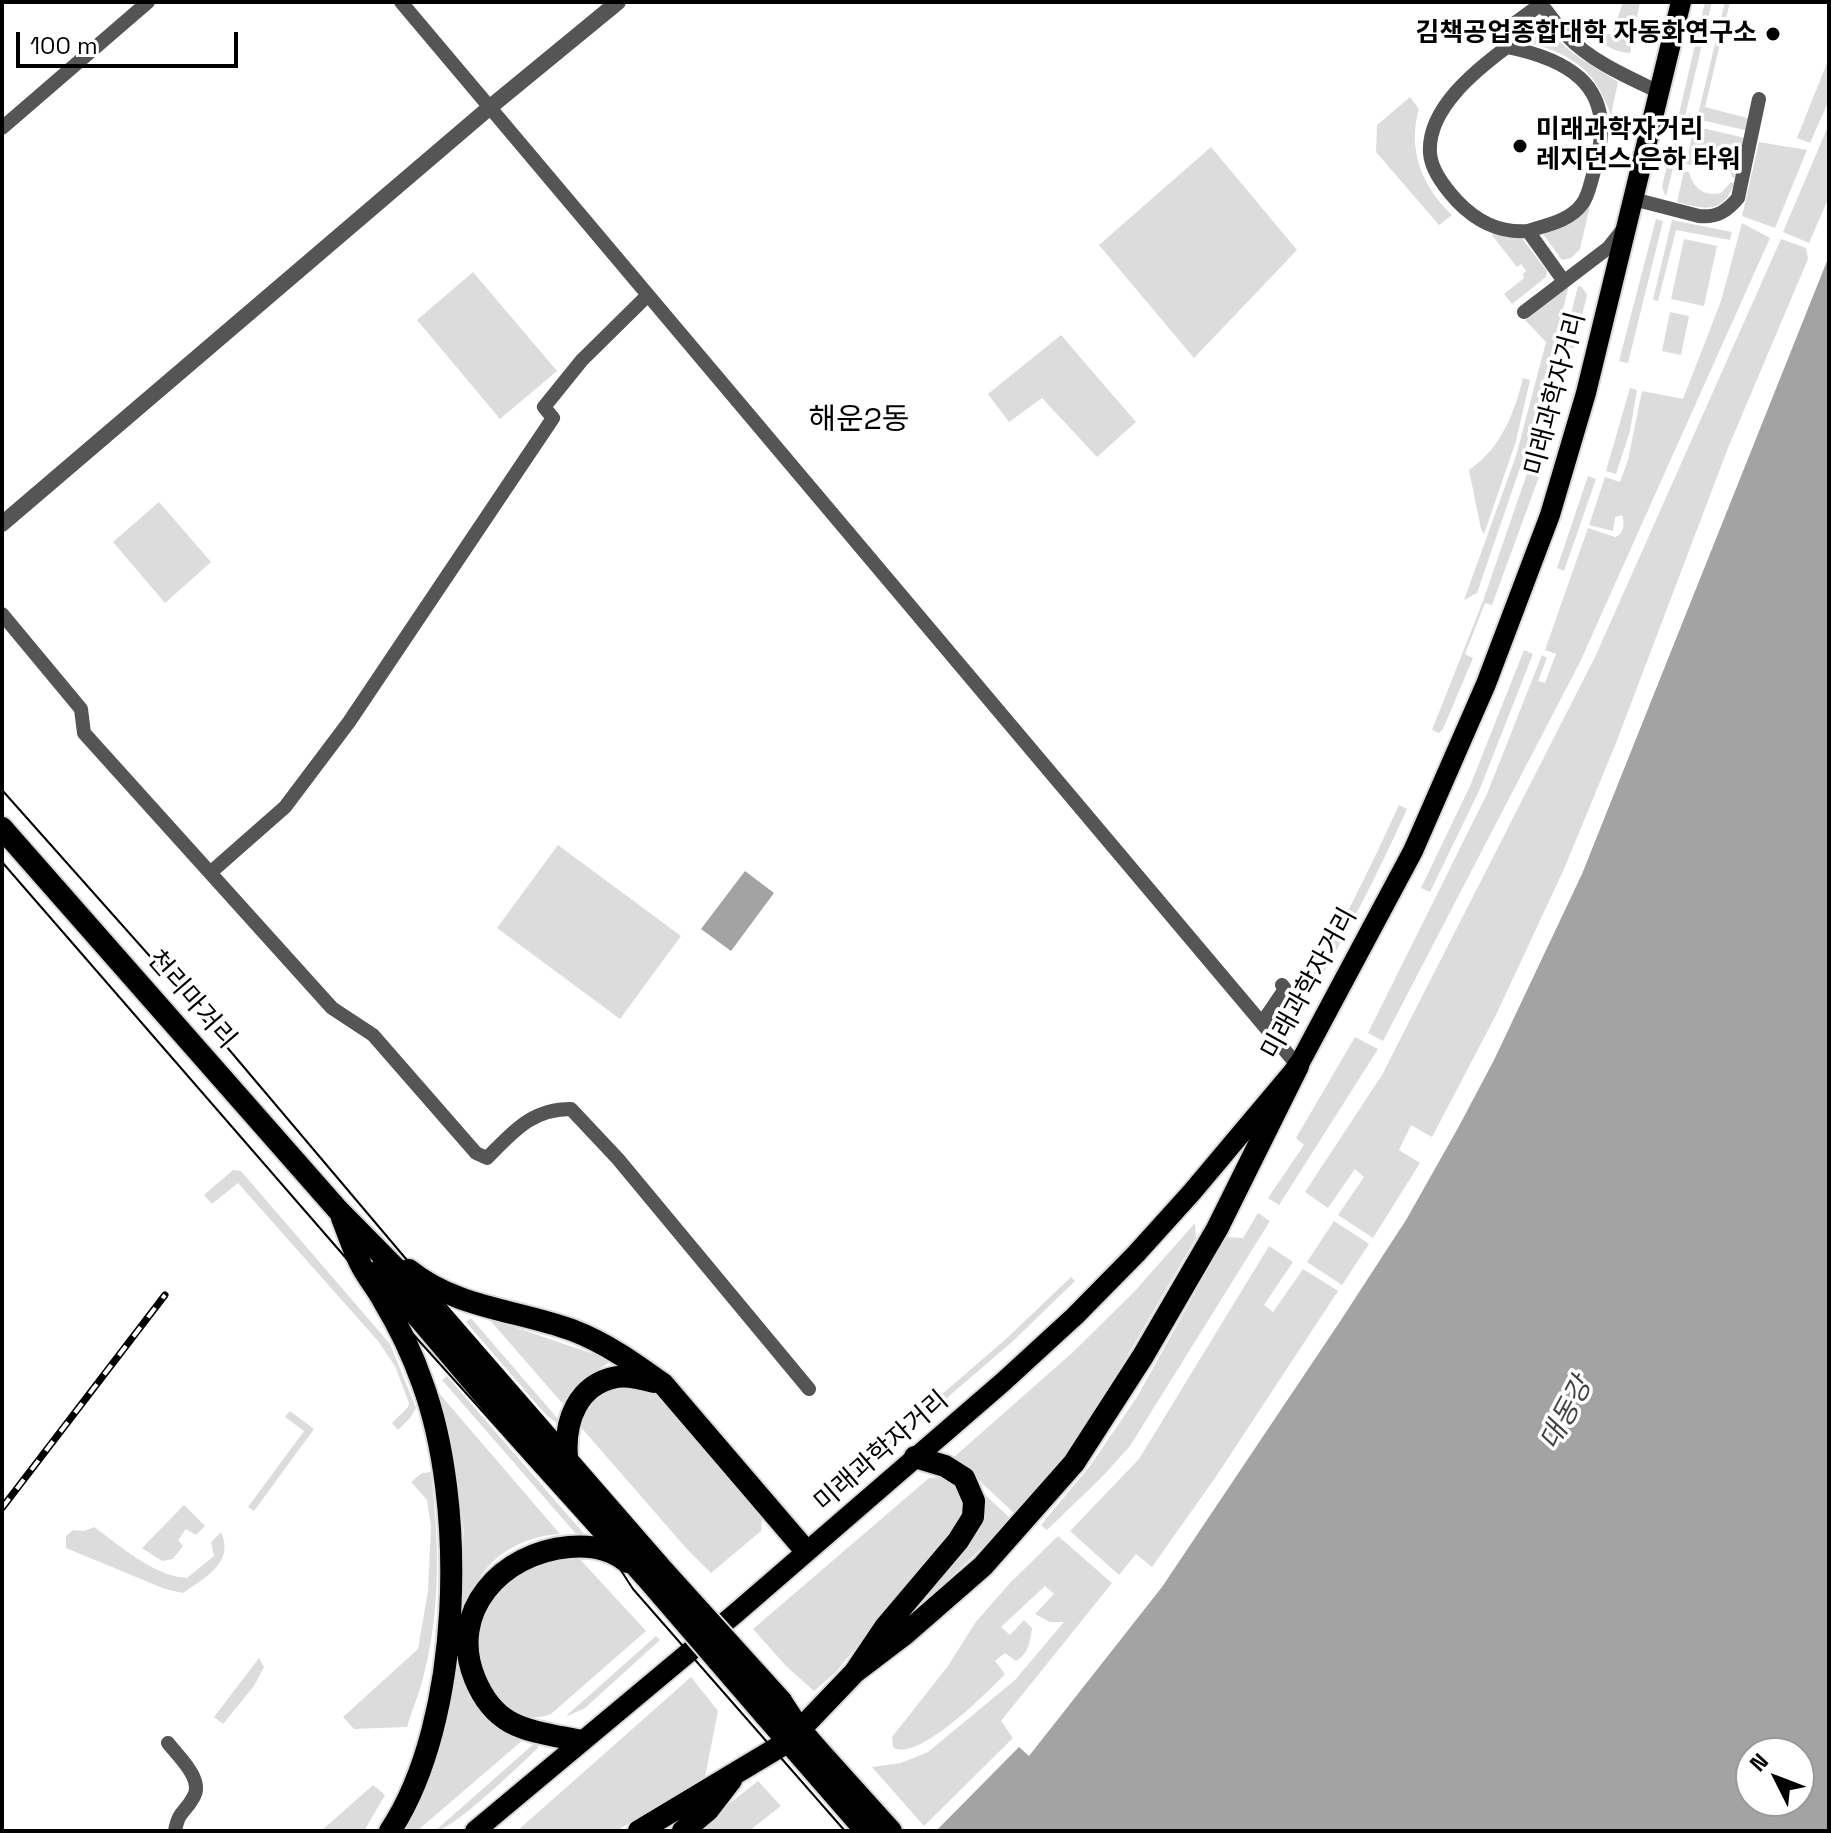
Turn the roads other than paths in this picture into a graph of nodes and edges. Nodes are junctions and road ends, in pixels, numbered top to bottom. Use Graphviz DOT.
graph roads {
  1 [pos="148,2"];
  2 [pos="401,2"];
  3 [pos="618,2"];
  4 [pos="1681,2"];
  5 [pos="1540,3"];
  6 [pos="1507,47"];
  7 [pos="1659,92"];
  8 [pos="1759,99"];
  9 [pos="489,108"];
  10 [pos="2,128"];
  11 [pos="1633,199"];
  12 [pos="1626,224"];
  13 [pos="1528,231"];
  14 [pos="1563,280"];
  15 [pos="648,295"];
  16 [pos="1524,312"];
  17 [pos="2,524"];
  18 [pos="2,614"];
  19 [pos="2,828"];
  20 [pos="210,873"];
  21 [pos="1282,985"];
  22 [pos="1262,1023"];
  23 [pos="1298,1066"];
  24 [pos="338,1210"];
  25 [pos="663,1384"];
  26 [pos="809,1389"];
  27 [pos="915,1457"];
  28 [pos="567,1458"];
  29 [pos="806,1551"];
  30 [pos="653,1572"];
  31 [pos="855,1672"];
  32 [pos="795,1735"];
  33 [pos="581,1741"];
  34 [pos="168,1743"];
  35 [pos="812,1755"];
  36 [pos="739,1769"];
  37 [pos="175,1831"];
  38 [pos="390,1831"];
  39 [pos="475,1831"];
  40 [pos="639,1831"];
  41 [pos="683,1831"];
  42 [pos="866,1831"];
  43 [pos="891,1831"];
  1 -- 10 [label="street"];
  2 -- 9 [label="street"];
  3 -- 9 [label="street"];
  4 -- 7 [label="main road, 미래과학자거리"];
  5 -- 6 [label="street"];
  5 -- 7 [label="street"];
  6 -- 13 [label="street"];
  6 -- 13 [label="street"];
  7 -- 11 [label="main road, 미래과학자거리"];
  8 -- 11 [label="street"];
  9 -- 15 [label="street"];
  9 -- 17 [label="street"];
  11 -- 12 [label="main road, 미래과학자거리"];
  12 -- 14 [label="street"];
  12 -- 23 [label="main road, 미래과학자거리"];
  13 -- 14 [label="street"];
  14 -- 16 [label="street"];
  15 -- 20 [label="street"];
  15 -- 22 [label="street"];
  18 -- 20 [label="street"];
  19 -- 24 [label="highway, 천리마거리"];
  20 -- 26 [label="street"];
  21 -- 22 [label="street"];
  22 -- 23 [label="street"];
  23 -- 27 [label="main road, 미래과학자거리"];
  23 -- 31 [label="highway"];
  24 -- 25 [label="highway"];
  24 -- 28 [label="highway, 천리마거리"];
  24 -- 30 [label="highway, 천리마거리"];
  24 -- 38 [label="highway"];
  25 -- 28 [label="highway"];
  25 -- 29 [label="highway"];
  27 -- 29 [label="main road, 미래과학자거리"];
  27 -- 31 [label="highway"];
  28 -- 30 [label="highway, 천리마거리"];
  29 -- 33 [label="main road, 미래과학자거리"];
  30 -- 32 [label="highway, bridge"];
  30 -- 33 [label="highway"];
  31 -- 32 [label="highway"];
  32 -- 35 [label="highway"];
  32 -- 36 [label="highway"];
  33 -- 39 [label="main road, 미래과학자거리"];
  34 -- 37 [label="street"];
  35 -- 42 [label="highway"];
  35 -- 43 [label="highway"];
  36 -- 40 [label="highway"];
  36 -- 41 [label="highway"];
}
